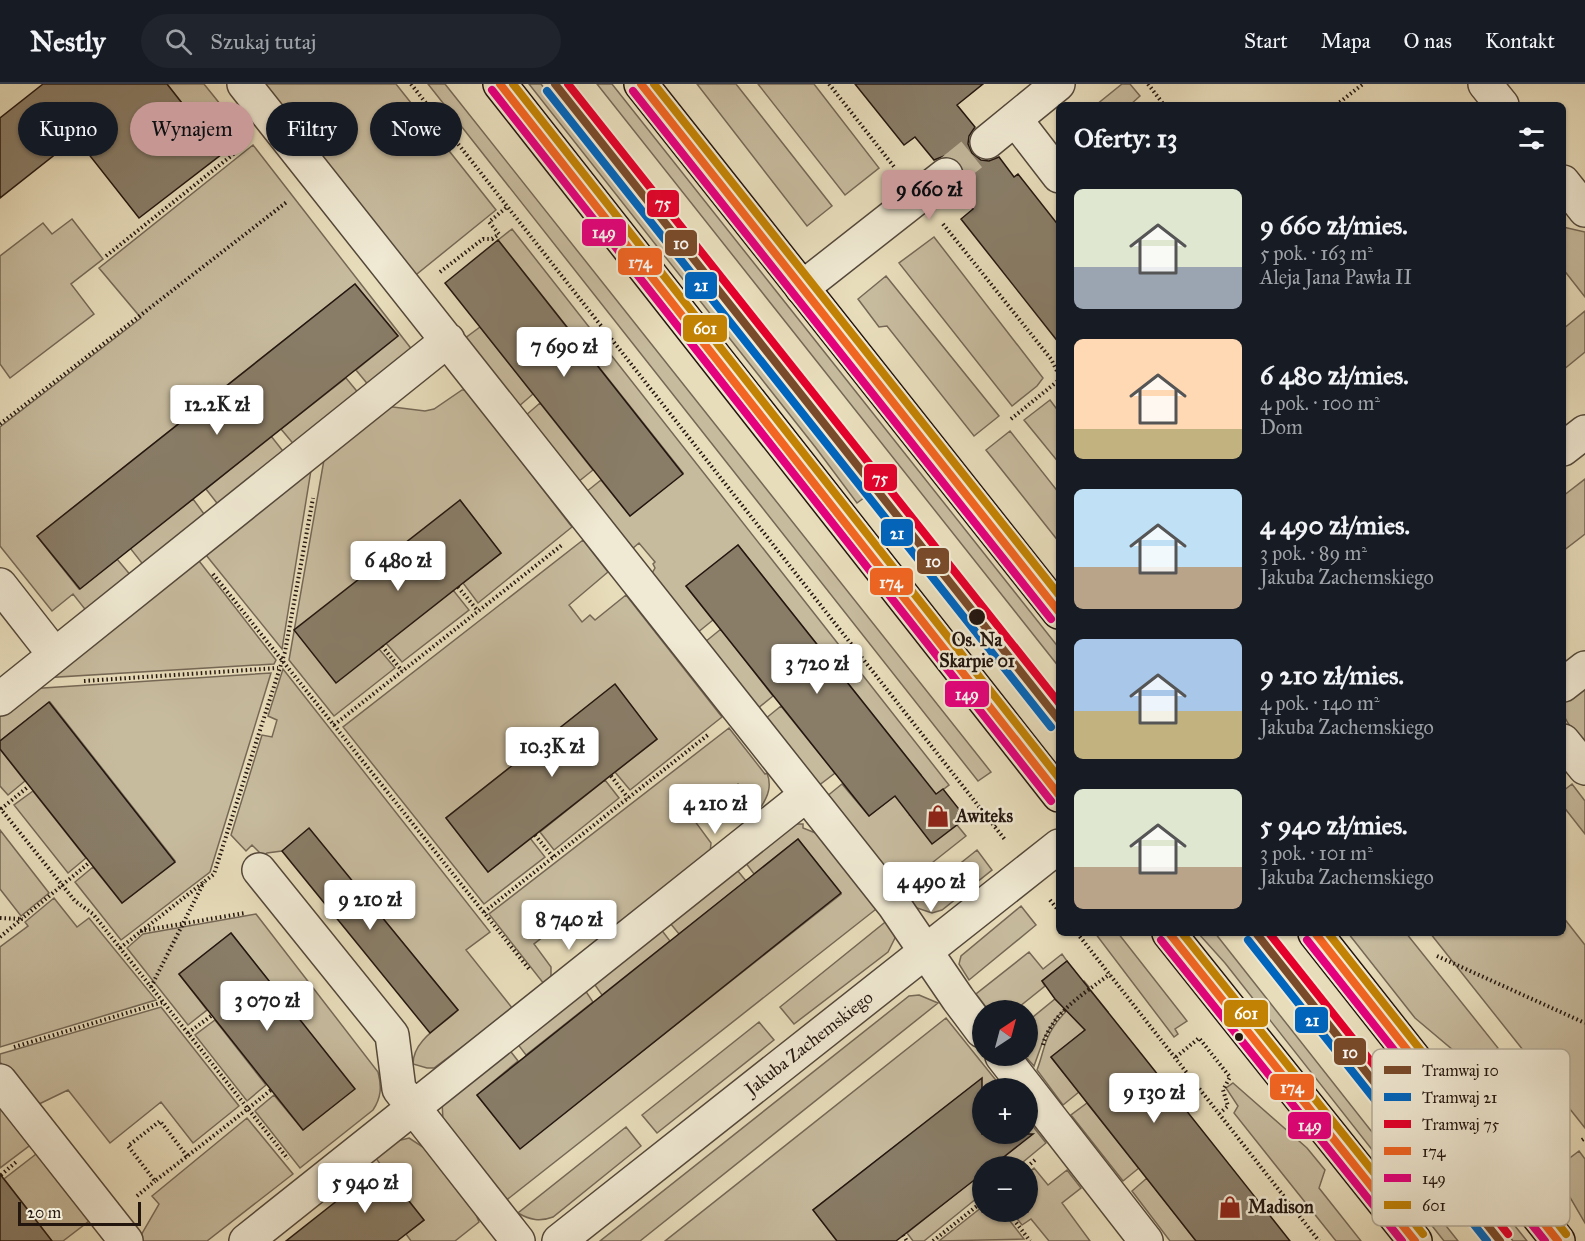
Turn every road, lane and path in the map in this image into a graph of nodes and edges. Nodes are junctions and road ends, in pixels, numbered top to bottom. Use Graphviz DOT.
graph roads {
  1 [pos="244,84"];
  2 [pos="411,84"];
  3 [pos="500,84"];
  4 [pos="641,84"];
  5 [pos="829,84"];
  6 [pos="1058,84"];
  7 [pos="1148,84"];
  8 [pos="1363,84"];
  9 [pos="1485,84"];
  10 [pos="1162,102"];
  11 [pos="1339,102"];
  12 [pos="1500,102"];
  13 [pos="1016,119"];
  14 [pos="987,142"];
  15 [pos="230,156"];
  16 [pos="898,171"];
  17 [pos="1056,172"];
  18 [pos="946,175"];
  19 [pos="289,200"];
  20 [pos="508,206"];
  21 [pos="939,220"];
  22 [pos="106,256"];
  23 [pos="436,275"];
  24 [pos="802,288"];
  25 [pos="448,340"];
  26 [pos="1056,369"];
  27 [pos="1056,382"];
  28 [pos="1011,418"];
  29 [pos="0,424"];
  30 [pos="1585,432"];
  31 [pos="1566,447"];
  32 [pos="314,491"];
  33 [pos="534,568"];
  34 [pos="212,572"];
  35 [pos="0,585"];
  36 [pos="458,586"];
  37 [pos="1056,608"];
  38 [pos="478,611"];
  39 [pos="382,646"];
  40 [pos="54,654"];
  41 [pos="282,660"];
  42 [pos="278,668"];
  43 [pos="1585,668"];
  44 [pos="402,671"];
  45 [pos="77,681"];
  46 [pos="1566,683"];
  47 [pos="0,699"];
  48 [pos="740,710"];
  49 [pos="334,725"];
  50 [pos="1566,745"];
  51 [pos="1585,768"];
  52 [pos="611,776"];
  53 [pos="30,786"];
  54 [pos="1056,791"];
  55 [pos="806,795"];
  56 [pos="628,798"];
  57 [pos="0,808"];
  58 [pos="1005,816"];
  59 [pos="994,825"];
  60 [pos="535,834"];
  61 [pos="1008,844"];
  62 [pos="1056,848"];
  63 [pos="553,857"];
  64 [pos="90,862"];
  65 [pos="259,870"];
  66 [pos="205,882"];
  67 [pos="61,885"];
  68 [pos="255,911"];
  69 [pos="484,912"];
  70 [pos="0,918"];
  71 [pos="23,919"];
  72 [pos="184,924"];
  73 [pos="140,932"];
  74 [pos="1079,936"];
  75 [pos="1171,936"];
  76 [pos="1317,936"];
  77 [pos="0,937"];
  78 [pos="120,948"];
  79 [pos="926,951"];
  80 [pos="1437,956"];
  81 [pos="532,973"];
  82 [pos="1110,974"];
  83 [pos="150,987"];
  84 [pos="163,1002"];
  85 [pos="211,1016"];
  86 [pos="972,1018"];
  87 [pos="1585,1023"];
  88 [pos="188,1034"];
  89 [pos="11,1048"];
  90 [pos="1407,1049"];
  91 [pos="1176,1057"];
  92 [pos="1012,1068"];
  93 [pos="0,1081"];
  94 [pos="271,1090"];
  95 [pos="248,1109"];
  96 [pos="414,1109"];
  97 [pos="1220,1113"];
  98 [pos="187,1156"];
  99 [pos="292,1163"];
  100 [pos="1372,1187"];
  101 [pos="972,1210"];
  102 [pos="1015,1222"];
  103 [pos="1403,1226"];
  104 [pos="1546,1226"];
  105 [pos="903,1235"];
  106 [pos="126,1241"];
  107 [pos="246,1241"];
  108 [pos="518,1241"];
  109 [pos="559,1241"];
  110 [pos="907,1241"];
  111 [pos="933,1241"];
  112 [pos="1029,1241"];
  113 [pos="1146,1241"];
  114 [pos="1320,1241"];
  115 [pos="1415,1241"];
  116 [pos="1558,1241"];
  1 -- 25 [label="street"];
  2 -- 20 [label="path"];
  3 -- 54 [label="main road"];
  4 -- 24 [label="main road"];
  5 -- 16 [label="path"];
  6 -- 13 [label="street"];
  7 -- 10 [label="path"];
  8 -- 11 [label="path"];
  9 -- 12 [label="street"];
  13 -- 14 [label="street"];
  13 -- 17 [label="street"];
  15 -- 22 [label="path"];
  18 -- 24 [label="street"];
  19 -- 29 [label="path"];
  20 -- 23 [label="path"];
  20 -- 59 [label="path"];
  21 -- 26 [label="path"];
  24 -- 37 [label="main road"];
  25 -- 40 [label="street"];
  25 -- 48 [label="street"];
  27 -- 28 [label="path"];
  30 -- 31 [label="street"];
  32 -- 41 [label="path"];
  33 -- 38 [label="path"];
  34 -- 41 [label="path"];
  35 -- 40 [label="street"];
  36 -- 38 [label="path"];
  38 -- 44 [label="path"];
  39 -- 44 [label="path"];
  40 -- 47 [label="street"];
  41 -- 42 [label="path"];
  41 -- 49 [label="path"];
  42 -- 45 [label="path"];
  42 -- 66 [label="path"];
  43 -- 46 [label="street"];
  44 -- 49 [label="path"];
  48 -- 55 [label="street"];
  48 -- 56 [label="path"];
  49 -- 69 [label="path"];
  50 -- 51 [label="street"];
  52 -- 56 [label="path"];
  53 -- 57 [label="path"];
  55 -- 79 [label="street"];
  55 -- 96 [label="street"];
  56 -- 63 [label="path"];
  57 -- 67 [label="path"];
  58 -- 59 [label="path"];
  59 -- 61 [label="path"];
  60 -- 63 [label="path"];
  62 -- 79 [label="street, Jakuba Zachemskiego"];
  63 -- 69 [label="path"];
  64 -- 67 [label="path"];
  65 -- 96 [label="street"];
  66 -- 72 [label="path"];
  66 -- 73 [label="path"];
  67 -- 71 [label="path"];
  67 -- 78 [label="path"];
  68 -- 72 [label="path"];
  69 -- 81 [label="path"];
  70 -- 71 [label="path"];
  71 -- 77 [label="path"];
  72 -- 73 [label="path"];
  72 -- 83 [label="path"];
  73 -- 78 [label="path"];
  74 -- 82 [label="path"];
  75 -- 100 [label="main road"];
  76 -- 90 [label="main road"];
  78 -- 83 [label="path"];
  79 -- 86 [label="street"];
  79 -- 109 [label="street, Jakuba Zachemskiego"];
  80 -- 87 [label="path"];
  82 -- 91 [label="path"];
  82 -- 92 [label="path"];
  83 -- 84 [label="path"];
  84 -- 88 [label="path"];
  84 -- 89 [label="path"];
  85 -- 88 [label="path"];
  88 -- 95 [label="path"];
  91 -- 97 [label="path"];
  91 -- 97 [label="path"];
  92 -- 113 [label="street"];
  93 -- 106 [label="street"];
  94 -- 95 [label="path"];
  95 -- 98 [label="path"];
  95 -- 99 [label="path"];
  96 -- 107 [label="street"];
  96 -- 108 [label="street"];
  97 -- 114 [label="path"];
  98 -- 98 [label="path"];
  101 -- 111 [label="path"];
  102 -- 112 [label="path"];
  103 -- 115 [label="main road"];
  104 -- 116 [label="main road"];
  105 -- 110 [label="path"];
}
